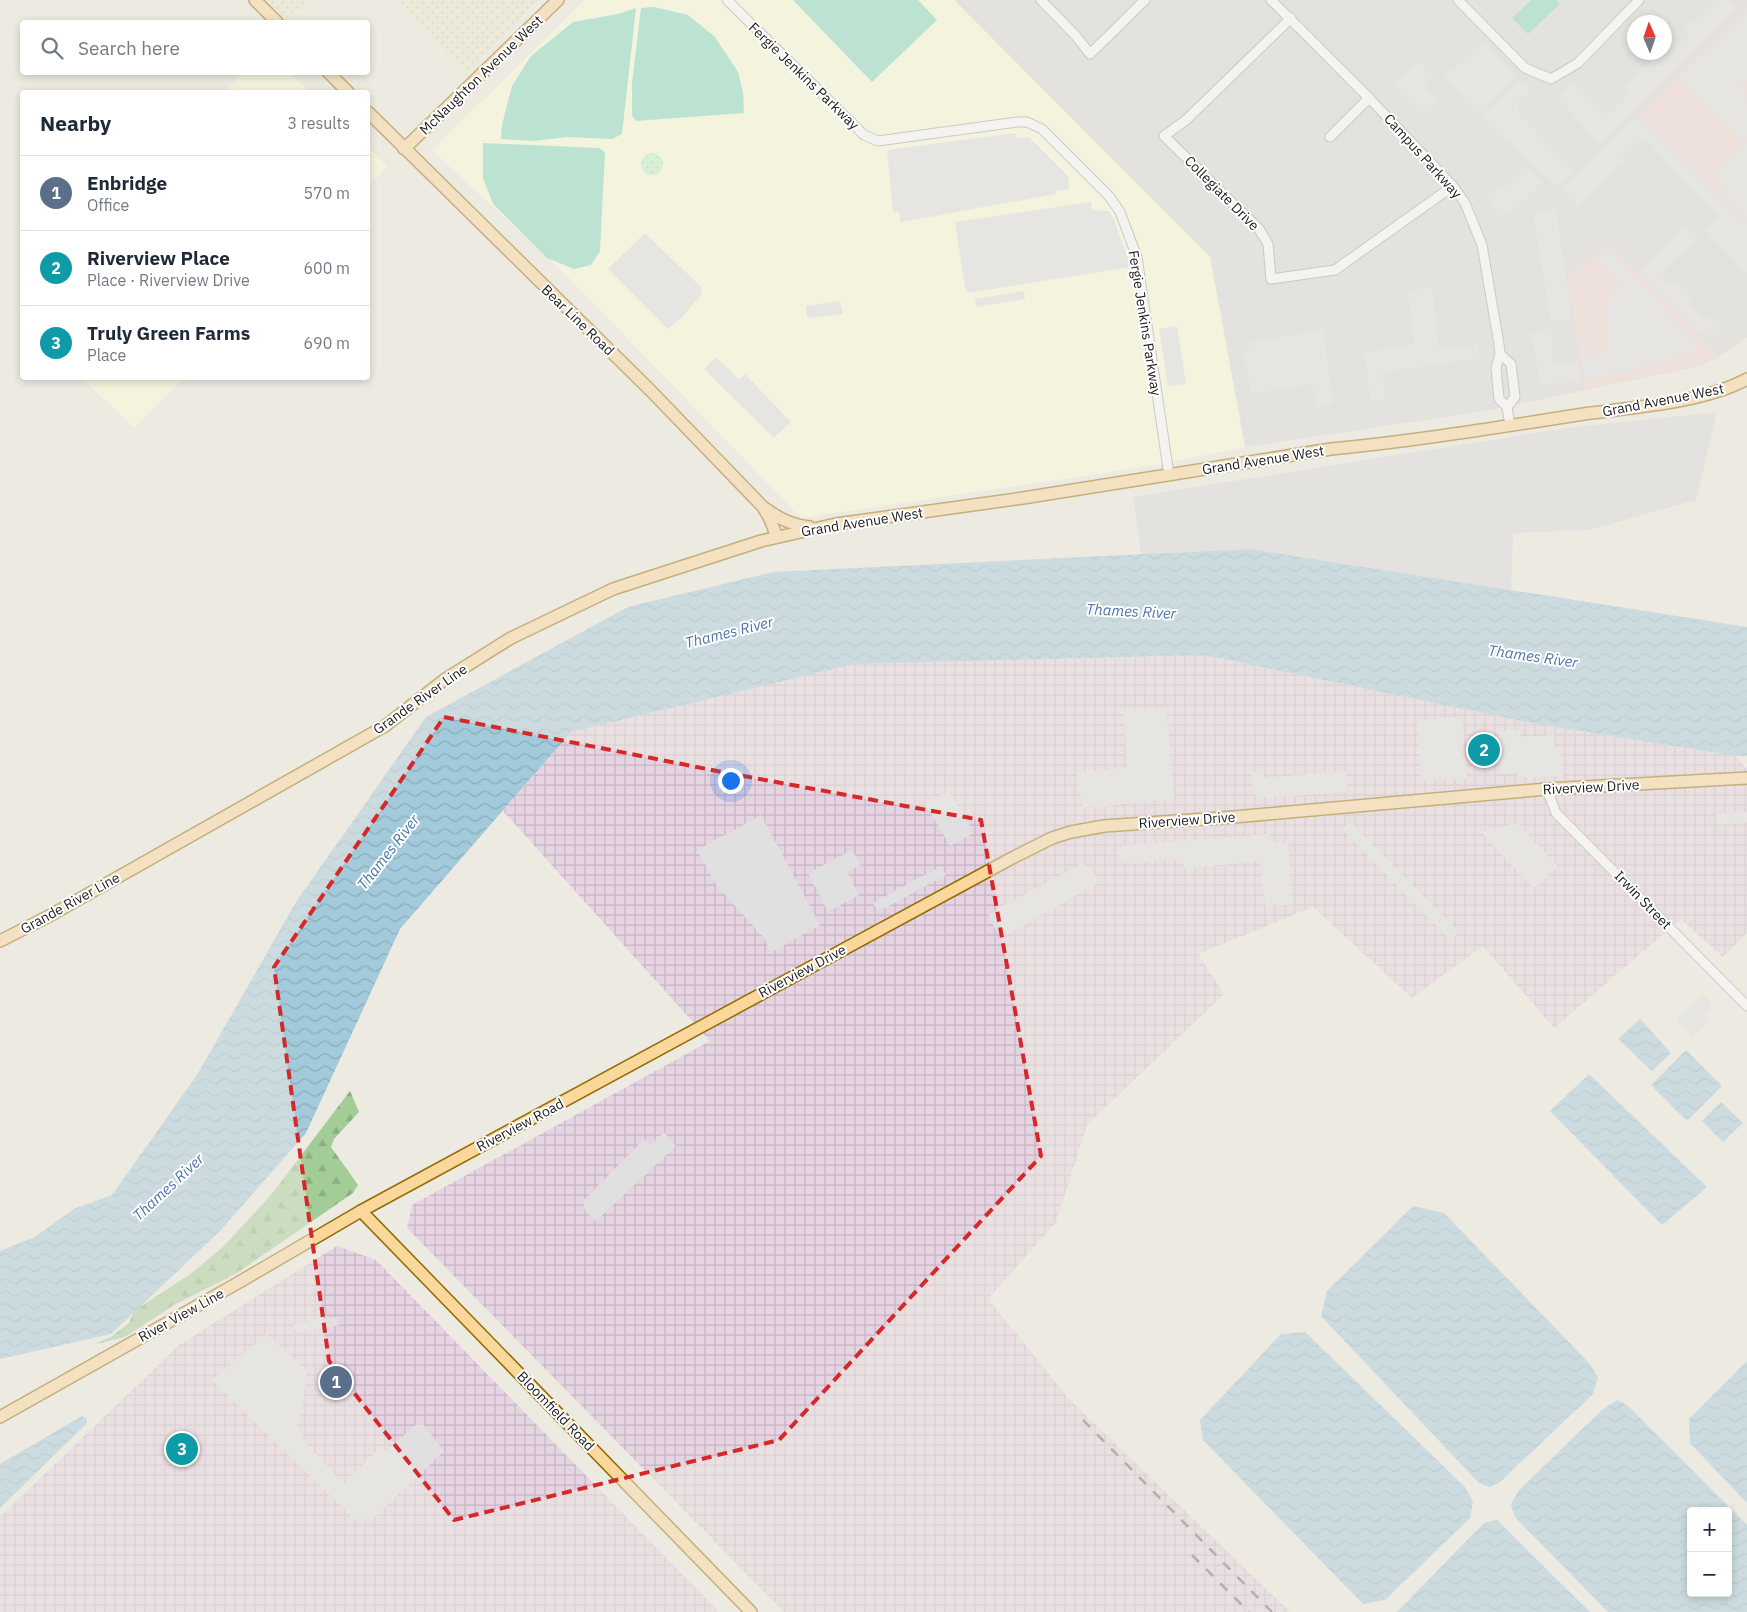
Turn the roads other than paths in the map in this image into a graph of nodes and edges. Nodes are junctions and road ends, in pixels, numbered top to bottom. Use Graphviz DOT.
graph roads {
  1 [pos="255,0"];
  2 [pos="558,0"];
  3 [pos="727,0"];
  4 [pos="1041,0"];
  5 [pos="1144,0"];
  6 [pos="1271,0"];
  7 [pos="1458,0"];
  8 [pos="1639,0"];
  9 [pos="1291,18"];
  10 [pos="275,20"];
  11 [pos="331,75"];
  12 [pos="346,90"];
  13 [pos="1369,98"];
  14 [pos="370,114"];
  15 [pos="1330,137"];
  16 [pos="404,149"];
  17 [pos="1453,186"];
  18 [pos="1500,354"];
  19 [pos="1747,379"];
  20 [pos="1507,407"];
  21 [pos="1510,425"];
  22 [pos="1168,475"];
  23 [pos="763,507"];
  24 [pos="824,526"];
  25 [pos="777,537"];
  26 [pos="1747,778"];
  27 [pos="1547,789"];
  28 [pos="0,941"];
  29 [pos="1747,1006"];
  30 [pos="678,1039"];
  31 [pos="361,1210"];
  32 [pos="0,1417"];
  33 [pos="751,1612"];
  1 -- 10 [label="main road"];
  2 -- 16 [label="main road, McNaughton Avenue West"];
  3 -- 22 [label="street, Fergie Jenkins Parkway"];
  4 -- 5 [label="street"];
  6 -- 9 [label="street, Campus Parkway"];
  7 -- 8 [label="street"];
  9 -- 13 [label="street, Campus Parkway"];
  9 -- 17 [label="street, Collegiate Drive"];
  11 -- 12 [label="main road"];
  13 -- 15 [label="street"];
  13 -- 17 [label="street, Campus Parkway"];
  14 -- 16 [label="main road, Bear Line Road"];
  16 -- 23 [label="main road, Bear Line Road"];
  17 -- 18 [label="street, Campus Parkway"];
  18 -- 20 [label="street, Campus Parkway"];
  18 -- 20 [label="street, Campus Parkway"];
  19 -- 21 [label="main road, Grand Avenue West"];
  20 -- 21 [label="street, Campus Parkway"];
  21 -- 22 [label="main road, Grand Avenue West"];
  22 -- 24 [label="main road, Grand Avenue West"];
  23 -- 24 [label="main road"];
  23 -- 25 [label="main road, Bear Line Road"];
  24 -- 25 [label="main road, Grand Avenue West"];
  25 -- 28 [label="main road, Grande River Line"];
  26 -- 27 [label="main road, Riverview Drive"];
  27 -- 29 [label="street, Irwin Street"];
  27 -- 30 [label="main road, Riverview Drive"];
  30 -- 31 [label="main road, Riverview Road"];
  31 -- 32 [label="main road, River View Line"];
  31 -- 33 [label="main road, Bloomfield Road"];
}
